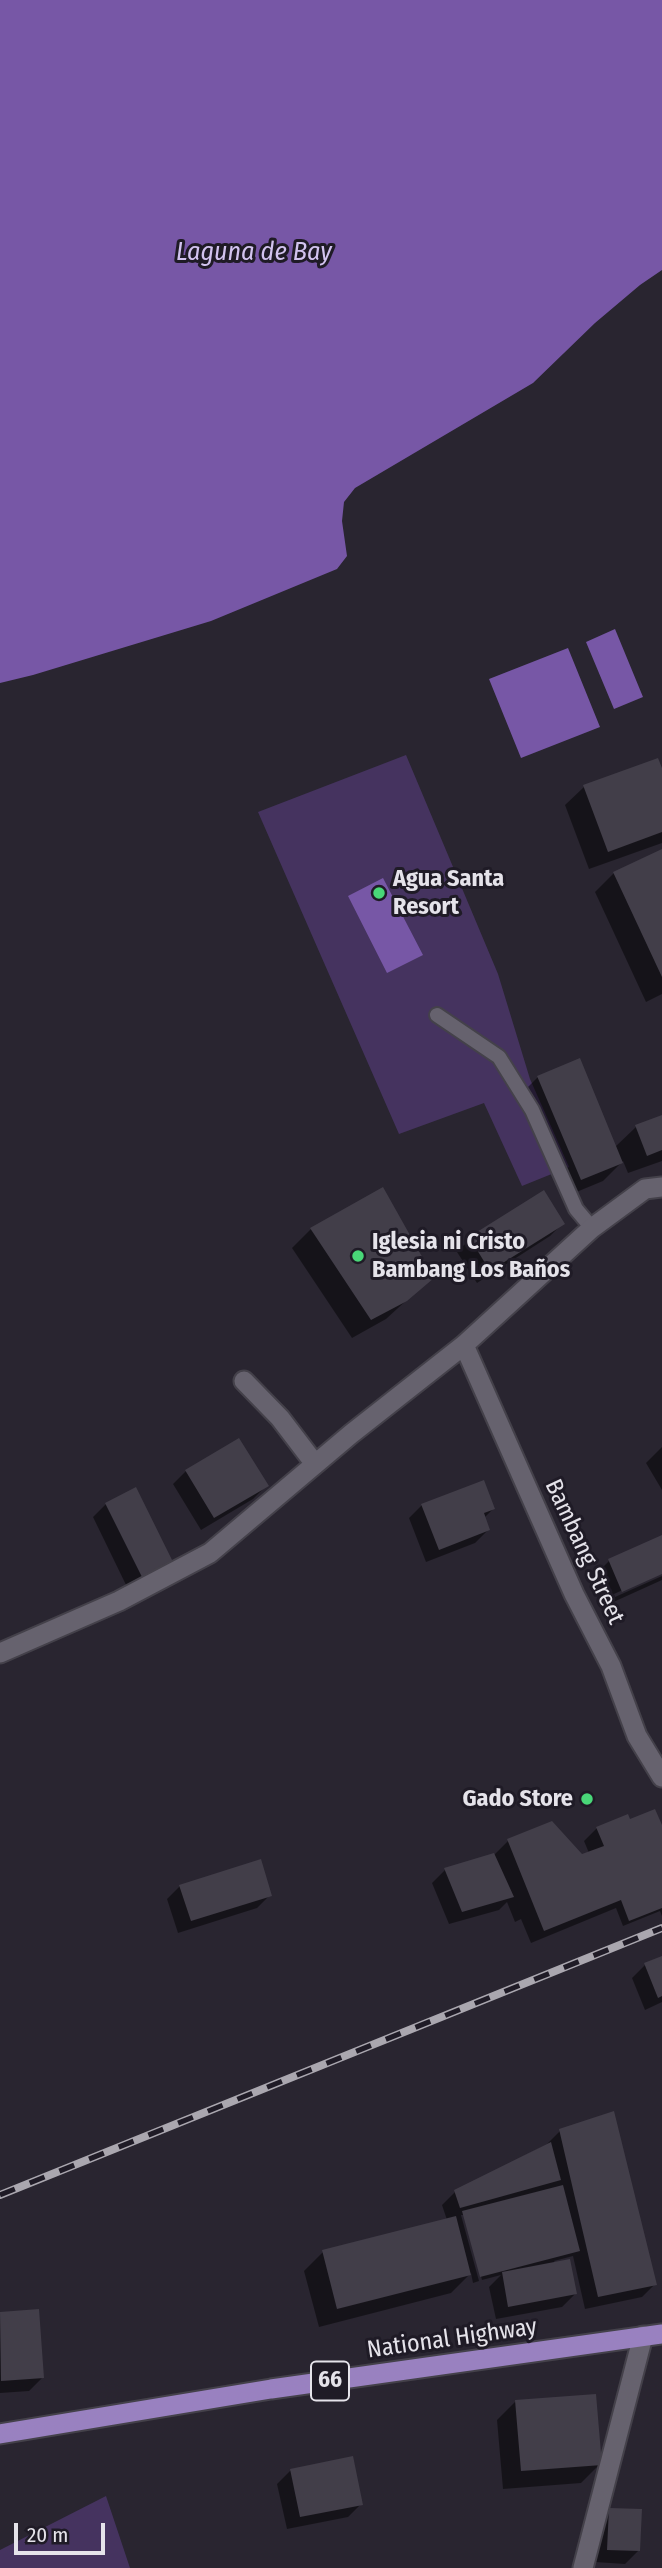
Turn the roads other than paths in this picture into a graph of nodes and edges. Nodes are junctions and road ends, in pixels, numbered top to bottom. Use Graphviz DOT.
graph roads {
  1 [pos="437,1015"];
  2 [pos="662,1186"];
  3 [pos="592,1228"];
  4 [pos="464,1345"];
  5 [pos="244,1381"];
  6 [pos="315,1464"];
  7 [pos="0,1653"];
  8 [pos="662,1777"];
  9 [pos="652,2335"];
  10 [pos="0,2434"];
  11 [pos="583,2568"];
  1 -- 3 [label="lane"];
  2 -- 3 [label="street"];
  3 -- 4 [label="street"];
  4 -- 6 [label="street"];
  4 -- 8 [label="street, Bambang Street"];
  5 -- 6 [label="street"];
  6 -- 7 [label="street"];
  9 -- 10 [label="main road, National Highway / 66"];
  9 -- 11 [label="street"];
}
